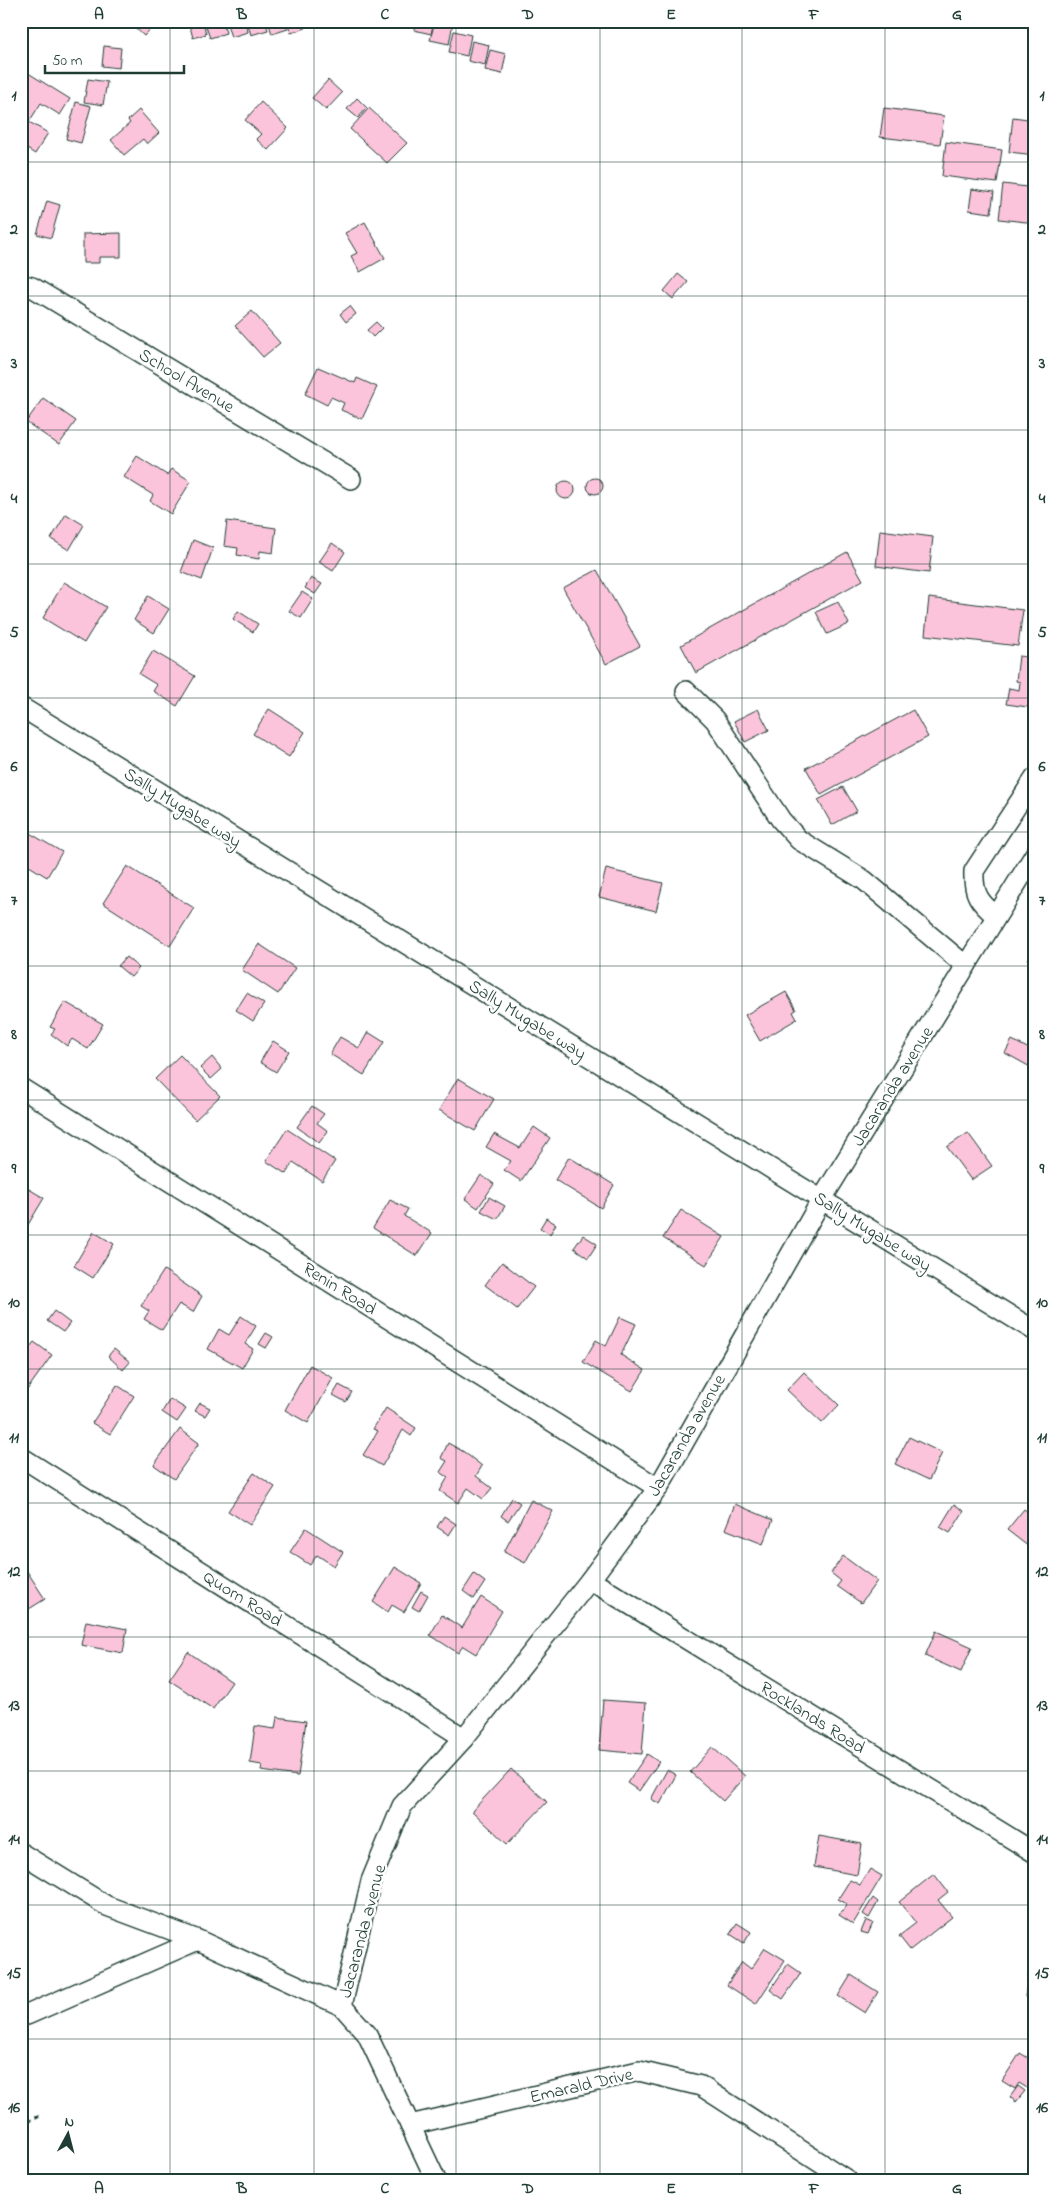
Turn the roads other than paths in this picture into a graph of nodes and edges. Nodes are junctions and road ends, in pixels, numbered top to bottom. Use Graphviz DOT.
graph roads {
  1 [pos="21,284"];
  2 [pos="351,479"];
  3 [pos="686,691"];
  4 [pos="21,707"];
  5 [pos="1035,778"];
  6 [pos="1035,854"];
  7 [pos="996,916"];
  8 [pos="966,966"];
  9 [pos="21,1088"];
  10 [pos="822,1200"];
  11 [pos="1035,1331"];
  12 [pos="21,1457"];
  13 [pos="658,1488"];
  14 [pos="590,1580"];
  15 [pos="464,1738"];
  16 [pos="21,1853"];
  17 [pos="1035,1853"];
  18 [pos="198,1940"];
  19 [pos="342,2006"];
  20 [pos="21,2015"];
  21 [pos="410,2125"];
  22 [pos="436,2180"];
  23 [pos="847,2180"];
  1 -- 2 [label="street, School Avenue"];
  3 -- 8 [label="street"];
  4 -- 10 [label="street, Sally Mugabe way"];
  5 -- 7 [label="street"];
  6 -- 7 [label="street, Jacaranda avenue"];
  7 -- 8 [label="street, Jacaranda avenue"];
  8 -- 10 [label="street, Jacaranda avenue"];
  9 -- 13 [label="street, Renin Road"];
  10 -- 11 [label="street, Sally Mugabe way"];
  10 -- 13 [label="street, Jacaranda avenue"];
  12 -- 15 [label="street, Quorn Road"];
  13 -- 14 [label="street, Jacaranda avenue"];
  14 -- 15 [label="street, Jacaranda avenue"];
  14 -- 17 [label="street, Rocklands Road"];
  15 -- 19 [label="street, Jacaranda avenue"];
  16 -- 18 [label="street"];
  18 -- 19 [label="street"];
  18 -- 20 [label="street"];
  19 -- 21 [label="street"];
  21 -- 22 [label="street"];
  21 -- 23 [label="street, Emarald Drive"];
}
